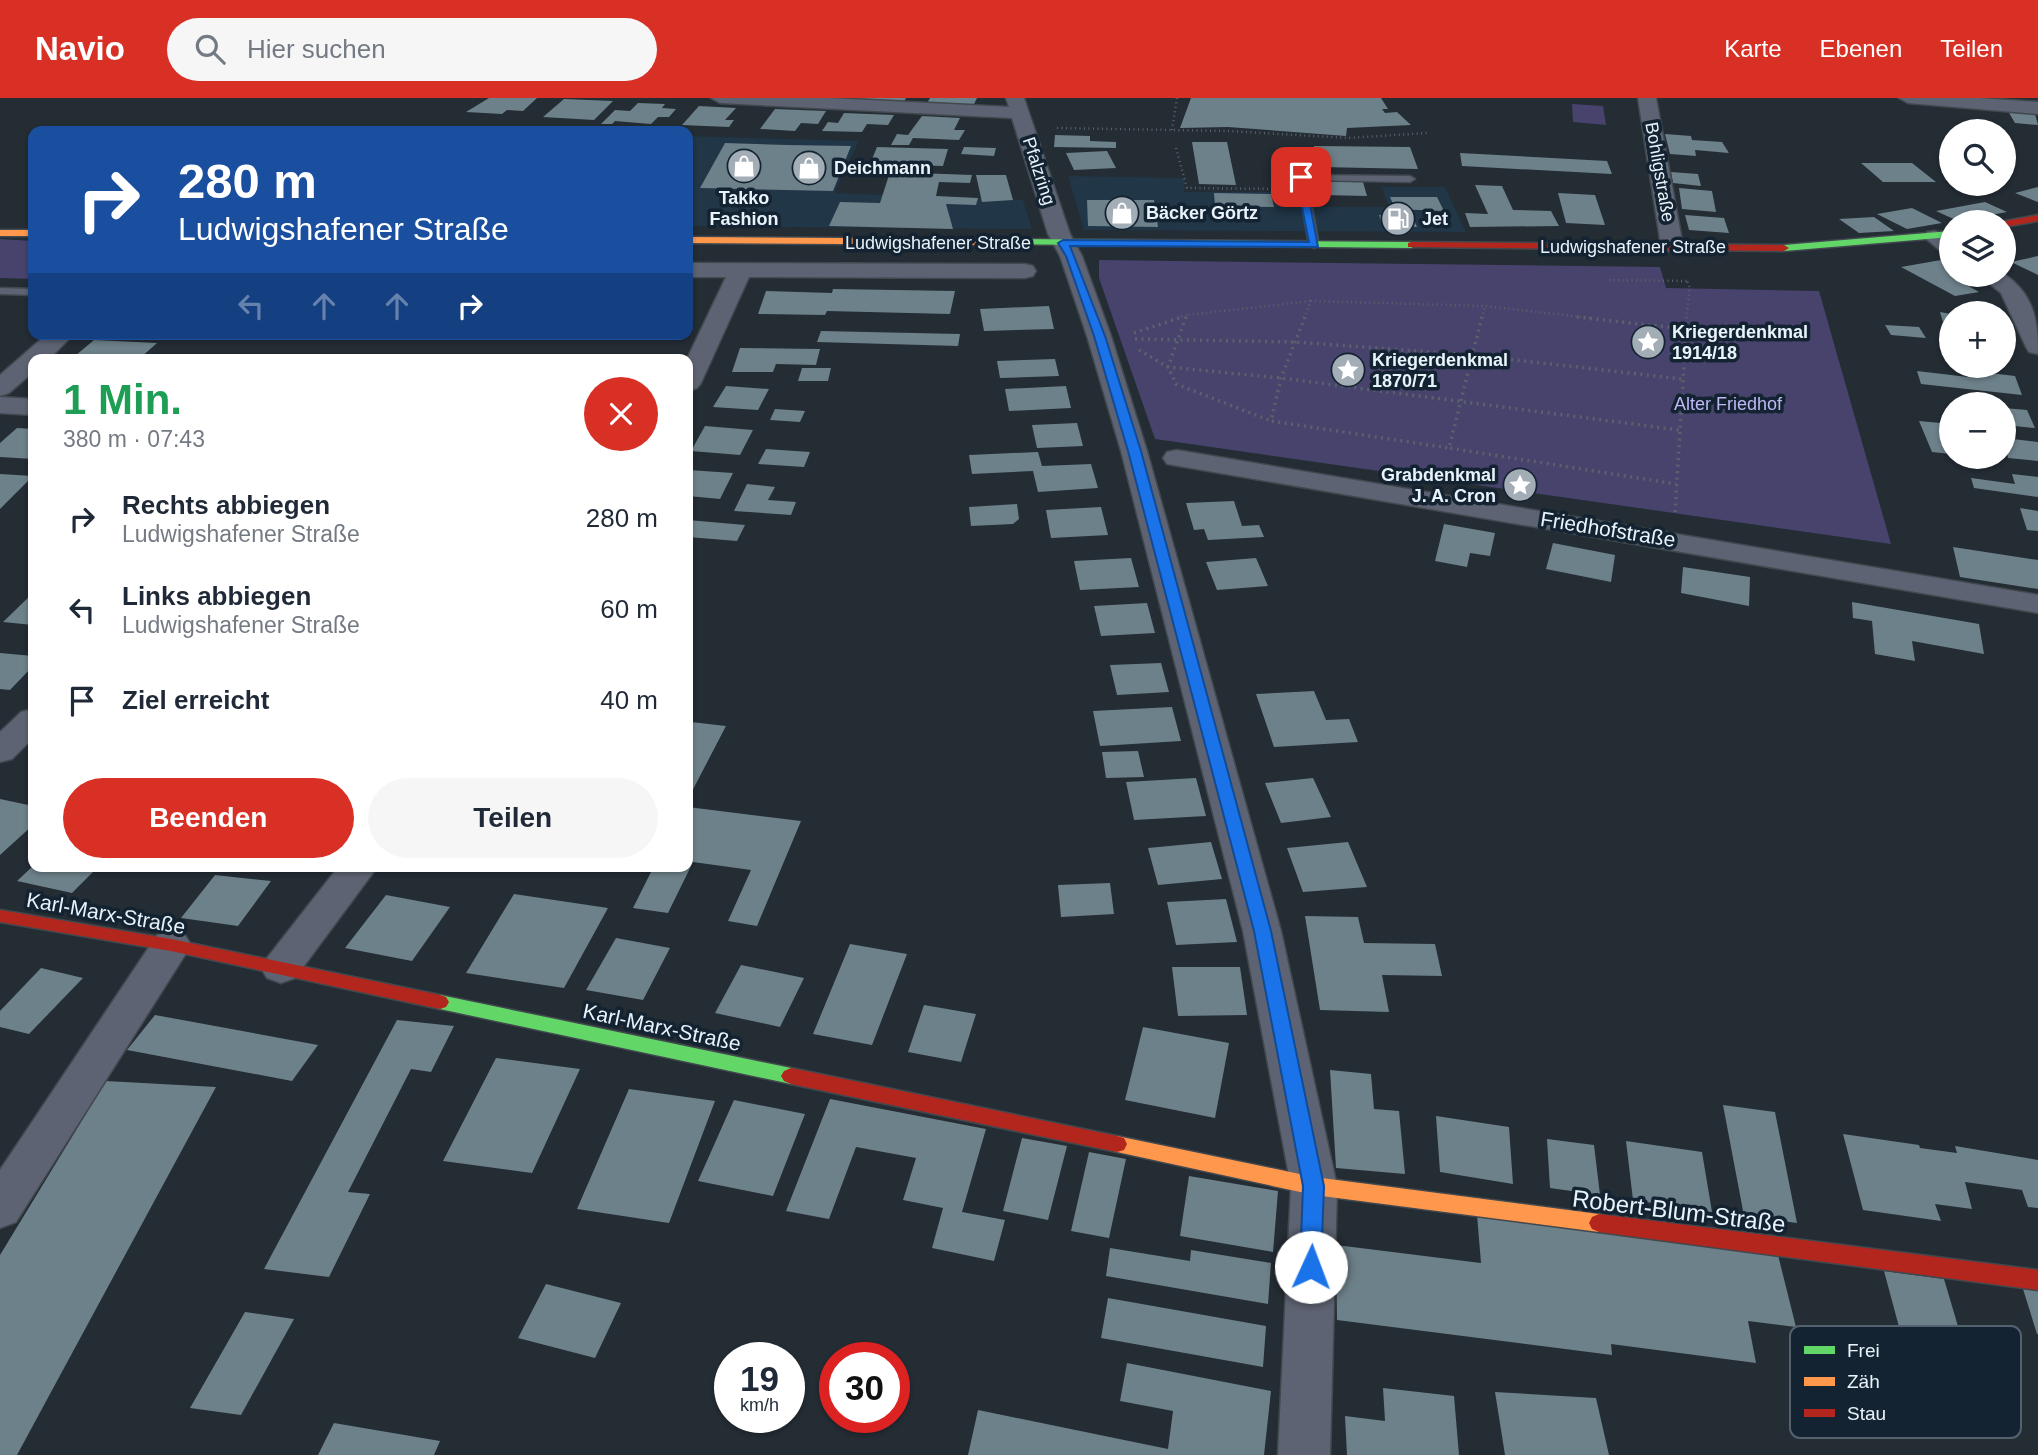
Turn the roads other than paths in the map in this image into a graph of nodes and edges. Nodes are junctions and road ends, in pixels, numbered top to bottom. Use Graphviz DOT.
graph roads {
  1 [pos="720,98"];
  2 [pos="1647,98"];
  3 [pos="1908,98"];
  4 [pos="2038,108"];
  5 [pos="1019,113"];
  6 [pos="1410,179"];
  7 [pos="2038,218"];
  8 [pos="2016,222"];
  9 [pos="0,233"];
  10 [pos="28,233"];
  11 [pos="693,240"];
  12 [pos="1939,240"];
  13 [pos="1314,245"];
  14 [pos="1672,246"];
  15 [pos="1067,249"];
  16 [pos="693,270"];
  17 [pos="740,271"];
  18 [pos="1025,271"];
  19 [pos="2008,287"];
  20 [pos="0,291"];
  21 [pos="28,292"];
  22 [pos="55,340"];
  23 [pos="2038,346"];
  24 [pos="39,354"];
  25 [pos="28,363"];
  26 [pos="693,372"];
  27 [pos="0,388"];
  28 [pos="0,405"];
  29 [pos="28,407"];
  30 [pos="1177,458"];
  31 [pos="2038,604"];
  32 [pos="28,724"];
  33 [pos="0,751"];
  34 [pos="355,872"];
  35 [pos="0,916"];
  36 [pos="172,946"];
  37 [pos="281,968"];
  38 [pos="1314,1186"];
  39 [pos="0,1208"];
  40 [pos="2038,1280"];
  41 [pos="1304,1455"];
  1 -- 5 [label="street"];
  2 -- 14 [label="street, Bohligstraße"];
  3 -- 4 [label="street"];
  5 -- 15 [label="street, Pfalzring"];
  6 -- 13 [label="lane"];
  7 -- 8 [label="main road"];
  9 -- 10 [label="main road"];
  11 -- 15 [label="main road, Ludwigshafener Straße"];
  12 -- 14 [label="main road, Ludwigshafener Straße"];
  13 -- 14 [label="main road, Ludwigshafener Straße"];
  13 -- 15 [label="main road, Ludwigshafener Straße"];
  15 -- 38 [label="street, Pfalzring"];
  16 -- 17 [label="street, Ludwigshafener Straße"];
  17 -- 18 [label="street, Ludwigshafener Straße"];
  17 -- 26 [label="street"];
  19 -- 23 [label="street"];
  20 -- 21 [label="lane"];
  22 -- 24 [label="street"];
  25 -- 27 [label="street"];
  28 -- 29 [label="street"];
  30 -- 31 [label="street, Friedhofstraße"];
  32 -- 33 [label="street"];
  34 -- 37 [label="street"];
  35 -- 36 [label="main road, Karl-Marx-Straße"];
  36 -- 37 [label="main road, Karl-Marx-Straße"];
  36 -- 39 [label="street"];
  37 -- 38 [label="main road, Karl-Marx-Straße"];
  38 -- 40 [label="main road, Robert-Blum-Straße"];
  38 -- 41 [label="street, Pfalzring"];
}
